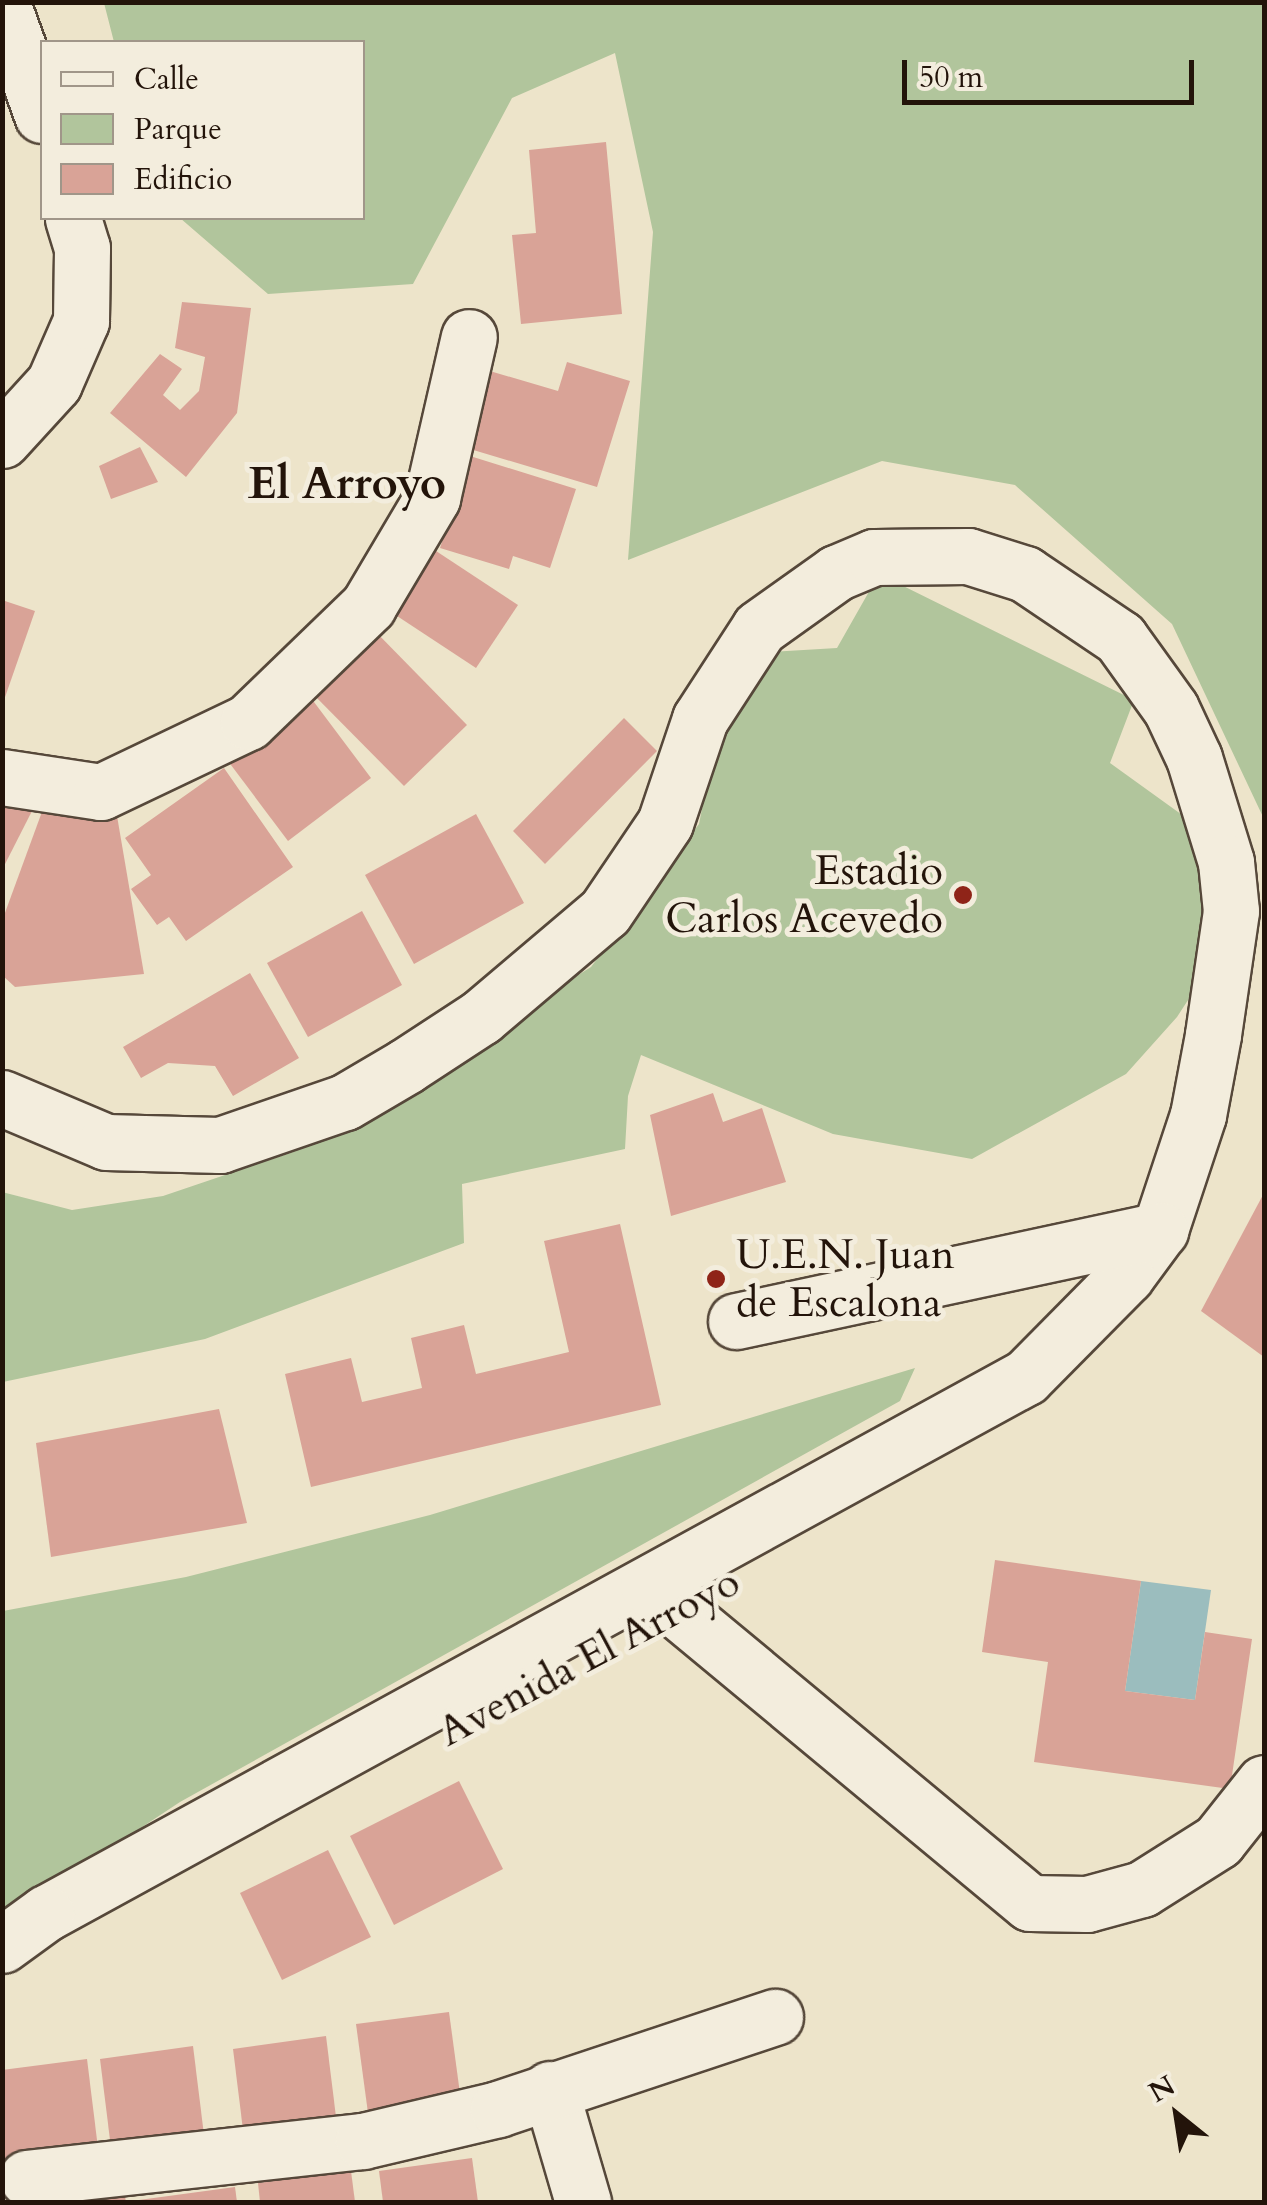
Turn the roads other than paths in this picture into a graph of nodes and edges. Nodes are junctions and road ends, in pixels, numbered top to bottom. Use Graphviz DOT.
graph roads {
  1 [pos="2,4"];
  2 [pos="40,109"];
  3 [pos="74,220"];
  4 [pos="468,337"];
  5 [pos="2,440"];
  6 [pos="2,778"];
  7 [pos="2,1098"];
  8 [pos="1160,1230"];
  9 [pos="736,1321"];
  10 [pos="661,1598"];
  11 [pos="1264,1783"];
  12 [pos="2,1945"];
  13 [pos="2,1987"];
  14 [pos="775,2017"];
  15 [pos="550,2089"];
  16 [pos="27,2178"];
  17 [pos="583,2202"];
  1 -- 2 [label="street"];
  3 -- 5 [label="street"];
  4 -- 6 [label="street"];
  7 -- 8 [label="street, Avenida El Arroyo"];
  8 -- 9 [label="street"];
  8 -- 10 [label="street, Avenida El Arroyo"];
  10 -- 11 [label="street"];
  10 -- 12 [label="street, Avenida El Arroyo"];
  10 -- 13 [label="street, Avenida El Arroyo"];
  14 -- 15 [label="street"];
  15 -- 16 [label="street"];
  15 -- 17 [label="street"];
}
